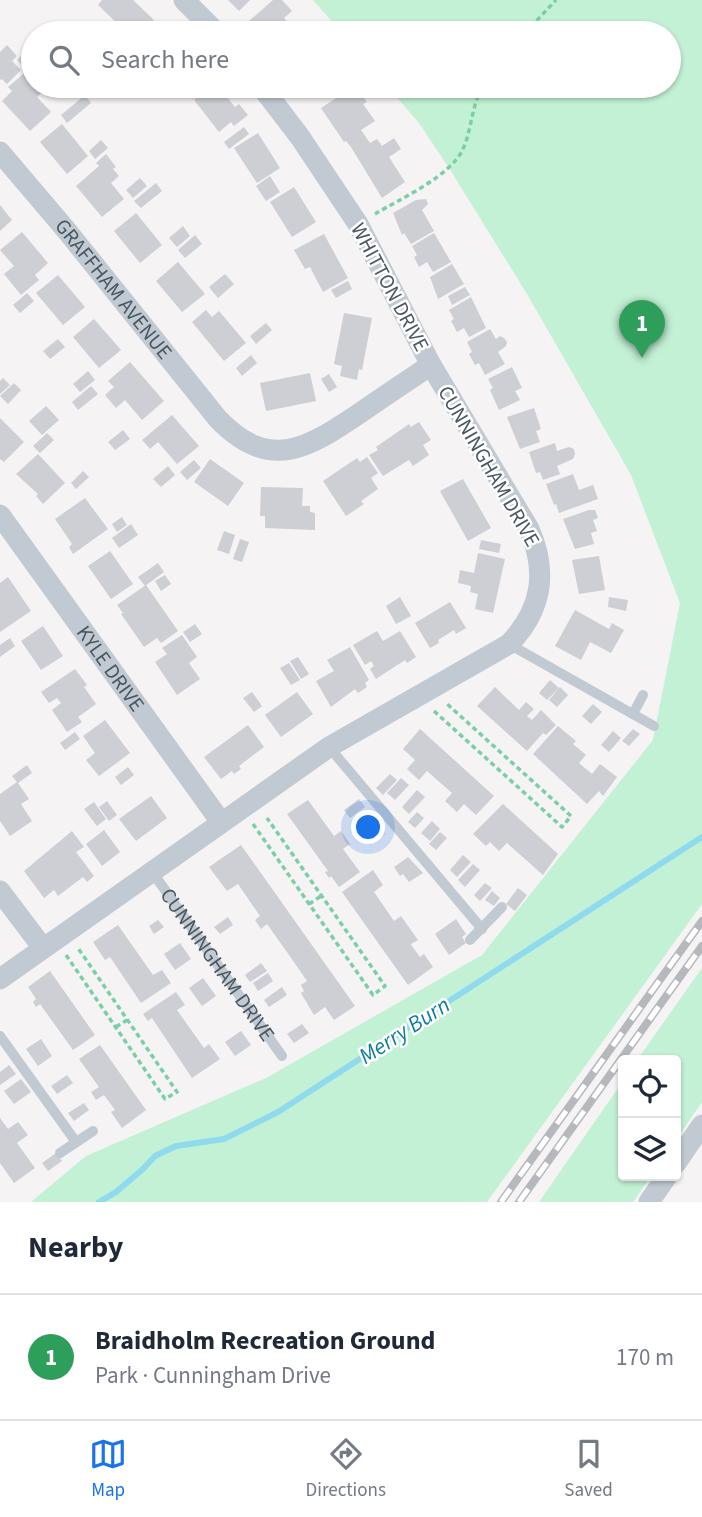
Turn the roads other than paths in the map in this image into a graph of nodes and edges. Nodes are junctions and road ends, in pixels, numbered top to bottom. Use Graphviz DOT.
graph roads {
  1 [pos="184,0"];
  2 [pos="205,21"];
  3 [pos="270,98"];
  4 [pos="0,152"];
  5 [pos="431,365"];
  6 [pos="226,428"];
  7 [pos="3,525"];
  8 [pos="509,644"];
  9 [pos="643,695"];
  10 [pos="633,714"];
  11 [pos="654,726"];
  12 [pos="329,747"];
  13 [pos="222,822"];
  14 [pos="153,873"];
  15 [pos="0,891"];
  16 [pos="502,907"];
  17 [pos="482,929"];
  18 [pos="55,940"];
  19 [pos="470,940"];
  20 [pos="0,979"];
  21 [pos="0,1036"];
  22 [pos="282,1056"];
  23 [pos="702,1125"];
  24 [pos="93,1131"];
  25 [pos="76,1142"];
  26 [pos="60,1153"];
  27 [pos="681,1156"];
  28 [pos="664,1181"];
  29 [pos="649,1202"];
  1 -- 2 [label="street"];
  3 -- 5 [label="street, WHITTON DRIVE"];
  4 -- 6 [label="street, GRAFFHAM AVENUE"];
  5 -- 6 [label="street, WHITTON DRIVE"];
  5 -- 8 [label="street, CUNNINGHAM DRIVE"];
  7 -- 13 [label="street, KYLE DRIVE"];
  8 -- 10 [label="lane"];
  8 -- 12 [label="street, CUNNINGHAM DRIVE"];
  9 -- 10 [label="lane"];
  10 -- 11 [label="lane"];
  12 -- 13 [label="street, CUNNINGHAM DRIVE"];
  12 -- 17 [label="lane"];
  13 -- 14 [label="street, CUNNINGHAM DRIVE"];
  14 -- 18 [label="street, CUNNINGHAM DRIVE"];
  14 -- 22 [label="lane, CUNNINGHAM DRIVE"];
  15 -- 18 [label="street"];
  16 -- 17 [label="lane"];
  17 -- 19 [label="lane"];
  18 -- 20 [label="street, CUNNINGHAM DRIVE"];
  21 -- 25 [label="lane"];
  23 -- 27 [label="street"];
  24 -- 25 [label="lane"];
  25 -- 26 [label="lane"];
  28 -- 29 [label="street"];
}
